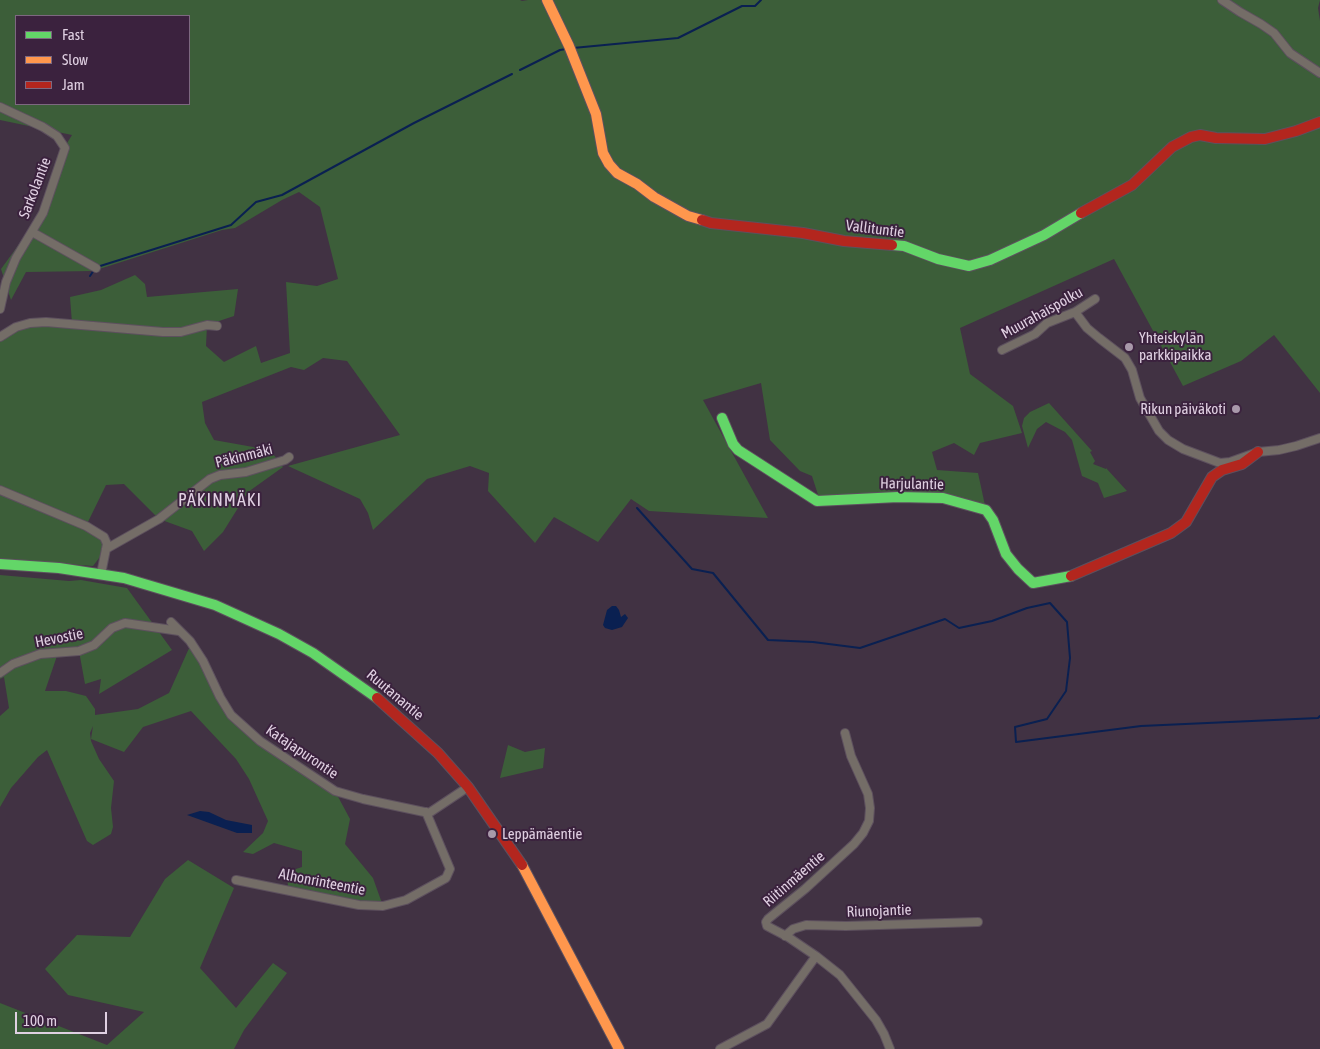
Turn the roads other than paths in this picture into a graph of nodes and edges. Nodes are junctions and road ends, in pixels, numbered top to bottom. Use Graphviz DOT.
graph roads {
  1 [pos="547,0"];
  2 [pos="1222,0"];
  3 [pos="1320,73"];
  4 [pos="0,107"];
  5 [pos="1320,122"];
  6 [pos="32,232"];
  7 [pos="96,268"];
  8 [pos="1096,298"];
  9 [pos="0,309"];
  10 [pos="1074,312"];
  11 [pos="217,326"];
  12 [pos="0,337"];
  13 [pos="1002,350"];
  14 [pos="722,418"];
  15 [pos="1320,438"];
  16 [pos="1258,452"];
  17 [pos="289,456"];
  18 [pos="0,490"];
  19 [pos="106,549"];
  20 [pos="0,564"];
  21 [pos="101,574"];
  22 [pos="171,622"];
  23 [pos="179,631"];
  24 [pos="0,674"];
  25 [pos="846,733"];
  26 [pos="468,787"];
  27 [pos="426,812"];
  28 [pos="236,880"];
  29 [pos="978,922"];
  30 [pos="785,936"];
  31 [pos="816,956"];
  32 [pos="619,1049"];
  33 [pos="720,1049"];
  34 [pos="890,1049"];
  1 -- 5 [label="street, Vallituntie"];
  2 -- 3 [label="street"];
  4 -- 6 [label="street, Sarkolantie"];
  6 -- 7 [label="street"];
  6 -- 9 [label="street, Sarkolantie"];
  8 -- 10 [label="street, Muurahaispolku"];
  10 -- 13 [label="street, Muurahaispolku"];
  10 -- 16 [label="street, Harjulantie"];
  11 -- 12 [label="street"];
  14 -- 16 [label="street, Harjulantie"];
  15 -- 16 [label="street, Harjulantie"];
  17 -- 19 [label="street, Päkinmäki"];
  18 -- 19 [label="street"];
  19 -- 21 [label="street"];
  20 -- 21 [label="street, Ruutanantie"];
  21 -- 26 [label="street, Ruutanantie"];
  22 -- 23 [label="street, Katajapurontie"];
  23 -- 24 [label="street, Hevostie"];
  23 -- 27 [label="street, Katajapurontie"];
  25 -- 30 [label="street, Riitinmäentie"];
  26 -- 27 [label="street"];
  26 -- 32 [label="street, Ruutanantie"];
  27 -- 28 [label="street, Alhonrinteentie"];
  29 -- 30 [label="street, Riunojantie"];
  30 -- 31 [label="street, Riitinmäentie"];
  31 -- 33 [label="street"];
  31 -- 34 [label="street, Riitinmäentie"];
}
